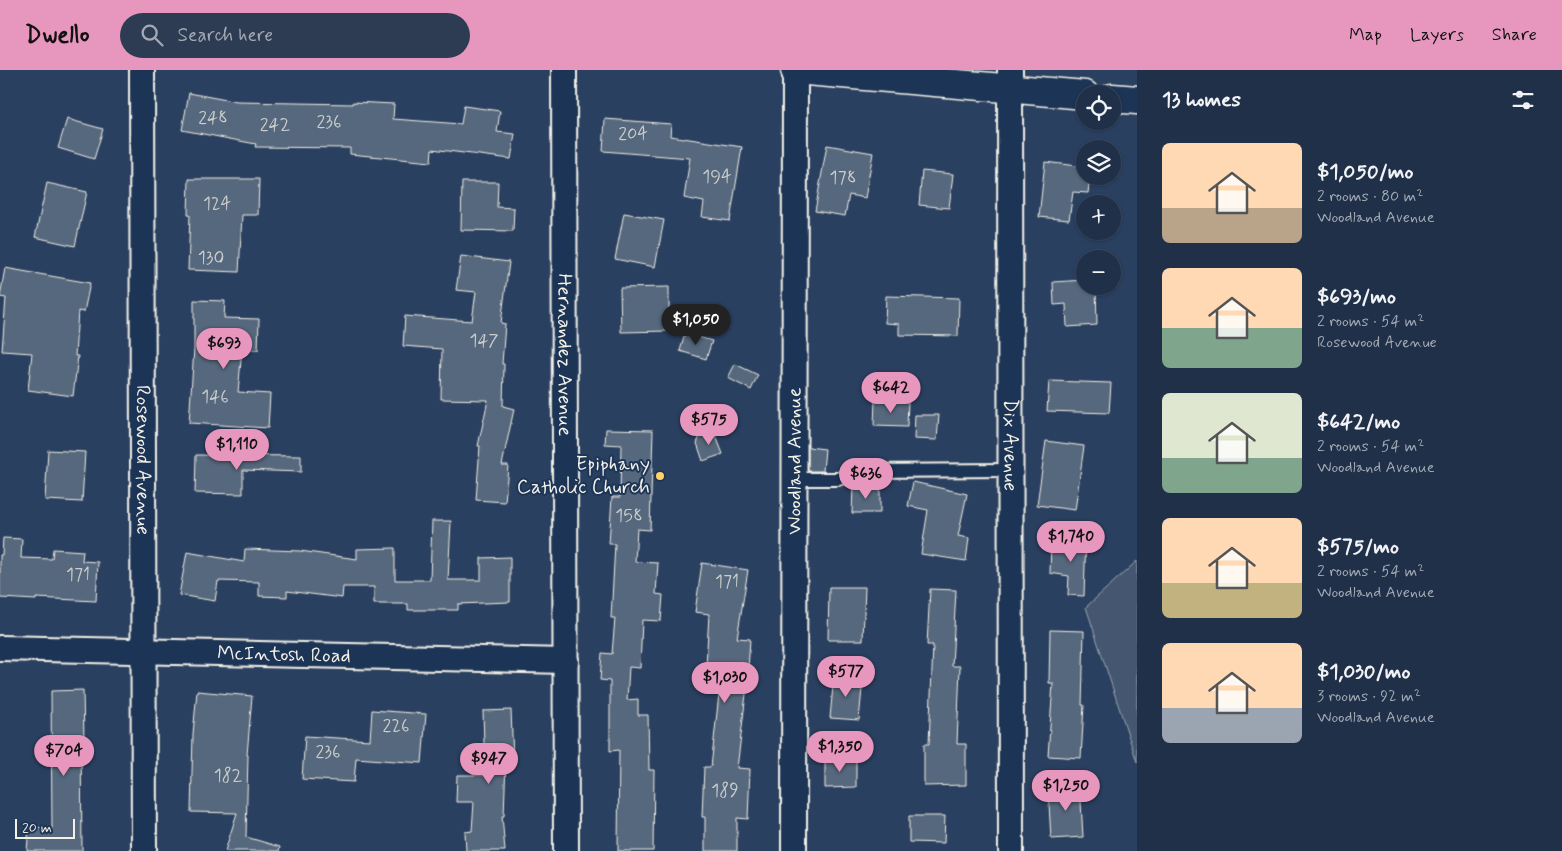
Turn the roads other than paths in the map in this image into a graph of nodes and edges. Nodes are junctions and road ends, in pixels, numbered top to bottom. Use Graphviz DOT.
graph roads {
  1 [pos="142,70"];
  2 [pos="564,70"];
  3 [pos="795,70"];
  4 [pos="1010,79"];
  5 [pos="1076,93"];
  6 [pos="1121,99"];
  7 [pos="1137,100"];
  8 [pos="1011,470"];
  9 [pos="794,478"];
  10 [pos="0,648"];
  11 [pos="144,652"];
  12 [pos="566,661"];
  13 [pos="144,851"];
  14 [pos="566,851"];
  15 [pos="794,851"];
  16 [pos="1011,851"];
  1 -- 11 [label="street, Rosewood Avenue"];
  2 -- 12 [label="street, Hernandez Avenue"];
  3 -- 4 [label="street"];
  3 -- 9 [label="street, Woodland Avenue"];
  4 -- 5 [label="street"];
  4 -- 8 [label="street, Dix Avenue"];
  6 -- 7 [label="street"];
  8 -- 9 [label="lane"];
  8 -- 16 [label="street, Dix Avenue"];
  9 -- 15 [label="street, Woodland Avenue"];
  10 -- 11 [label="street, McIntosh Road"];
  11 -- 12 [label="street, McIntosh Road"];
  11 -- 13 [label="street, Rosewood Avenue"];
  12 -- 14 [label="street, Hernandez Avenue"];
}
